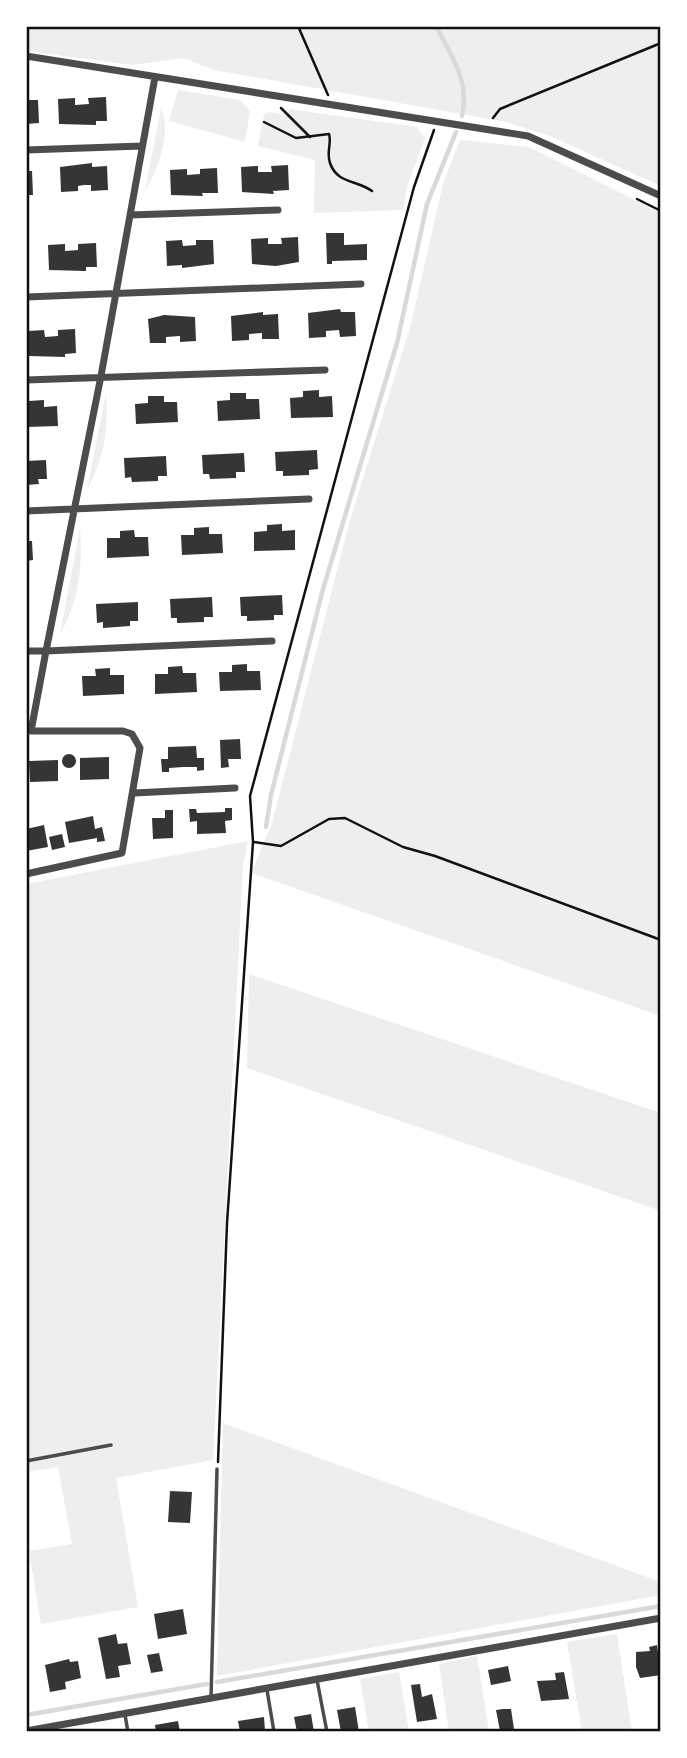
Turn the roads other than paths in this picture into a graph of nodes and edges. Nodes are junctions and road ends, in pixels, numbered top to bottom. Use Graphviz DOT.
graph roads {
  1 [pos="26,57"];
  2 [pos="155,78"];
  3 [pos="142,146"];
  4 [pos="26,150"];
  5 [pos="661,196"];
  6 [pos="278,210"];
  7 [pos="130,215"];
  8 [pos="361,284"];
  9 [pos="116,293"];
  10 [pos="26,298"];
  11 [pos="325,370"];
  12 [pos="101,376"];
  13 [pos="26,380"];
  14 [pos="309,499"];
  15 [pos="74,509"];
  16 [pos="26,511"];
  17 [pos="272,641"];
  18 [pos="26,651"];
  19 [pos="46,651"];
  20 [pos="28,732"];
  21 [pos="235,788"];
  22 [pos="134,793"];
  23 [pos="26,874"];
  24 [pos="111,1445"];
  25 [pos="26,1461"];
  26 [pos="217,1469"];
  27 [pos="661,1618"];
  28 [pos="317,1678"];
  29 [pos="266,1688"];
  30 [pos="211,1698"];
  31 [pos="125,1713"];
  32 [pos="26,1731"];
  33 [pos="128,1732"];
  34 [pos="274,1732"];
  35 [pos="327,1732"];
  1 -- 2 [label="street"];
  2 -- 3 [label="street"];
  2 -- 5 [label="street"];
  3 -- 4 [label="street"];
  3 -- 7 [label="street"];
  6 -- 7 [label="street"];
  7 -- 9 [label="street"];
  8 -- 9 [label="street"];
  9 -- 10 [label="street"];
  9 -- 12 [label="street"];
  11 -- 12 [label="street"];
  12 -- 13 [label="street"];
  12 -- 15 [label="street"];
  14 -- 15 [label="street"];
  15 -- 16 [label="street"];
  15 -- 19 [label="street"];
  17 -- 19 [label="street"];
  18 -- 19 [label="street"];
  19 -- 20 [label="street"];
  20 -- 22 [label="street"];
  21 -- 22 [label="street"];
  22 -- 23 [label="street"];
  24 -- 25 [label="lane"];
  26 -- 30 [label="lane"];
  27 -- 28 [label="street"];
  28 -- 29 [label="street"];
  28 -- 35 [label="lane"];
  29 -- 30 [label="street"];
  29 -- 34 [label="lane"];
  30 -- 31 [label="street"];
  31 -- 32 [label="street"];
  31 -- 33 [label="lane"];
}
